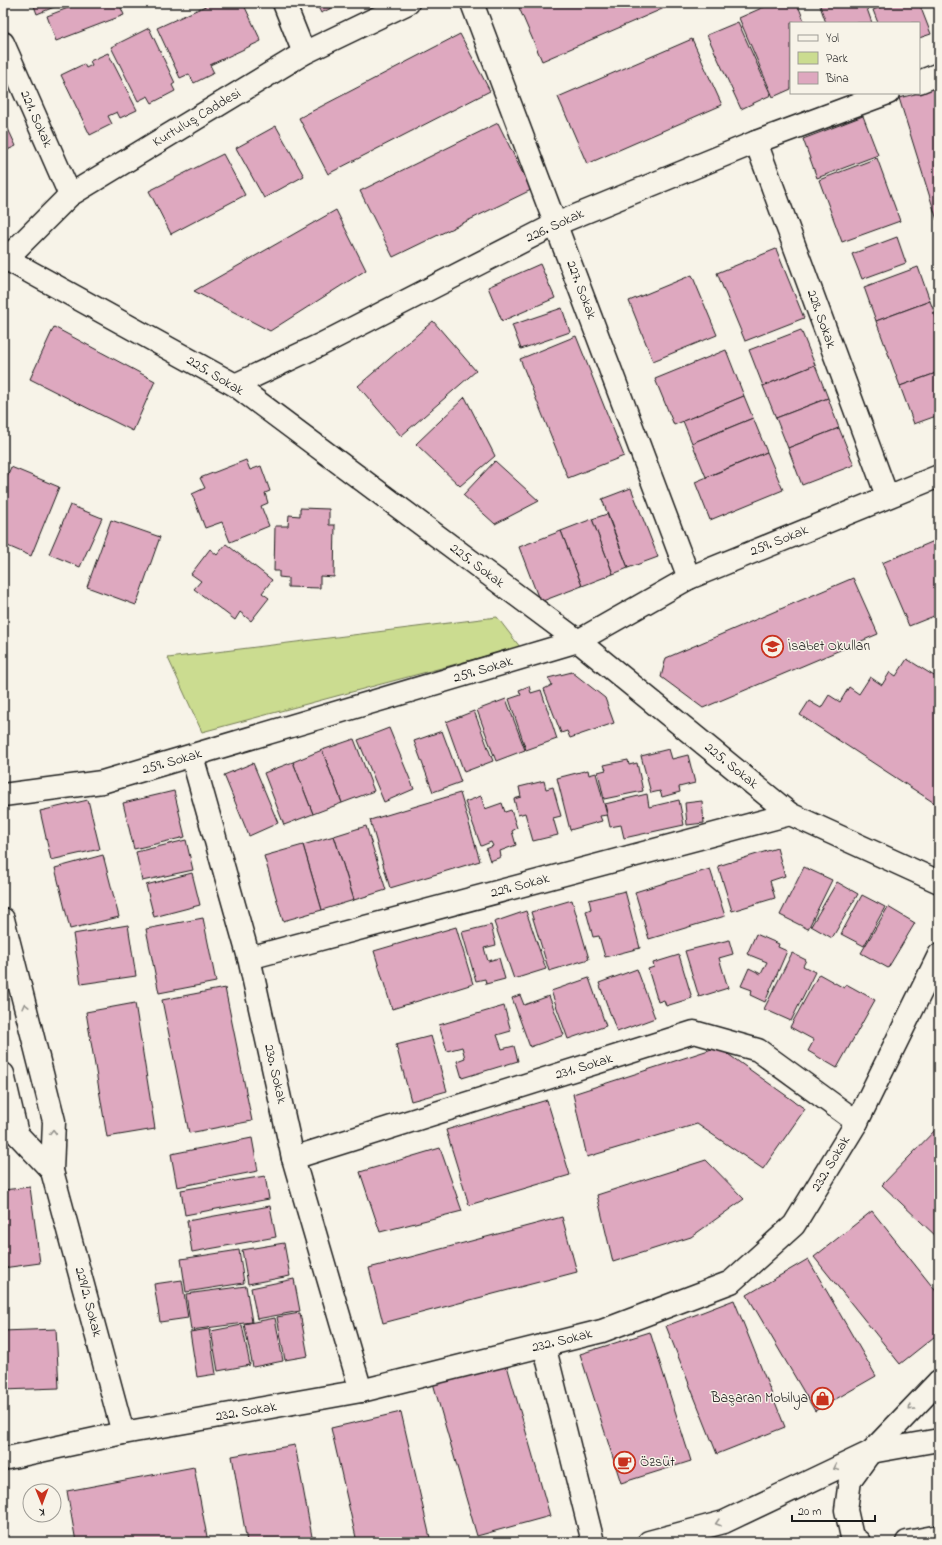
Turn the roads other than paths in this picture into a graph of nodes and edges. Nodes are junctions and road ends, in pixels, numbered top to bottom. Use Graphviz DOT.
graph roads {
  1 [pos="284,3"];
  2 [pos="408,3"];
  3 [pos="472,3"];
  4 [pos="3,43"];
  5 [pos="304,53"];
  6 [pos="939,74"];
  7 [pos="920,82"];
  8 [pos="885,94"];
  9 [pos="756,142"];
  10 [pos="70,195"];
  11 [pos="556,224"];
  12 [pos="4,263"];
  13 [pos="235,385"];
  14 [pos="939,476"];
  15 [pos="887,496"];
  16 [pos="689,578"];
  17 [pos="578,642"];
  18 [pos="192,756"];
  19 [pos="3,795"];
  20 [pos="790,814"];
  21 [pos="939,882"];
  22 [pos="3,918"];
  23 [pos="939,955"];
  24 [pos="249,958"];
  25 [pos="3,1074"];
  26 [pos="857,1122"];
  27 [pos="293,1158"];
  28 [pos="52,1171"];
  29 [pos="544,1346"];
  30 [pos="939,1381"];
  31 [pos="361,1392"];
  32 [pos="123,1433"];
  33 [pos="939,1440"];
  34 [pos="871,1452"];
  35 [pos="3,1459"];
  36 [pos="939,1536"];
  37 [pos="593,1542"];
  38 [pos="649,1542"];
  39 [pos="859,1542"];
  40 [pos="907,1542"];
  1 -- 5 [label="street"];
  2 -- 5 [label="street, Kurtuluş Caddesi"];
  3 -- 11 [label="street, 227. Sokak"];
  4 -- 10 [label="street, 221. Sokak"];
  5 -- 10 [label="street, Kurtuluş Caddesi"];
  6 -- 7 [label="street"];
  8 -- 9 [label="street, 226. Sokak"];
  9 -- 11 [label="street, 226. Sokak"];
  9 -- 15 [label="street, 228. Sokak"];
  10 -- 12 [label="street, Kurtuluş Caddesi"];
  11 -- 13 [label="street, 226. Sokak"];
  11 -- 16 [label="street, 227. Sokak"];
  12 -- 13 [label="street, 225. Sokak"];
  13 -- 17 [label="street, 225. Sokak"];
  14 -- 15 [label="street, 259. Sokak"];
  15 -- 16 [label="street, 259. Sokak"];
  16 -- 17 [label="street, 259. Sokak"];
  17 -- 18 [label="street, 259. Sokak"];
  17 -- 20 [label="street, 225. Sokak"];
  18 -- 19 [label="street, 259. Sokak"];
  18 -- 24 [label="street, 230. Sokak"];
  20 -- 21 [label="street, 225. Sokak"];
  20 -- 24 [label="street, 229. Sokak"];
  28 -- 22 [label="street, one-way"];
  23 -- 26 [label="street, 232. Sokak"];
  24 -- 27 [label="street, 230. Sokak"];
  25 -- 28 [label="street"];
  26 -- 27 [label="street, 231. Sokak"];
  26 -- 29 [label="street, 232. Sokak"];
  27 -- 31 [label="street, 230. Sokak"];
  28 -- 32 [label="street, 229/2. Sokak"];
  29 -- 31 [label="street, 232. Sokak"];
  29 -- 37 [label="street"];
  30 -- 34 [label="street, one-way"];
  31 -- 32 [label="street, 232. Sokak"];
  32 -- 35 [label="street, 232. Sokak"];
  33 -- 34 [label="street"];
  34 -- 38 [label="street, one-way"];
  34 -- 39 [label="street"];
  36 -- 40 [label="street"];
}
